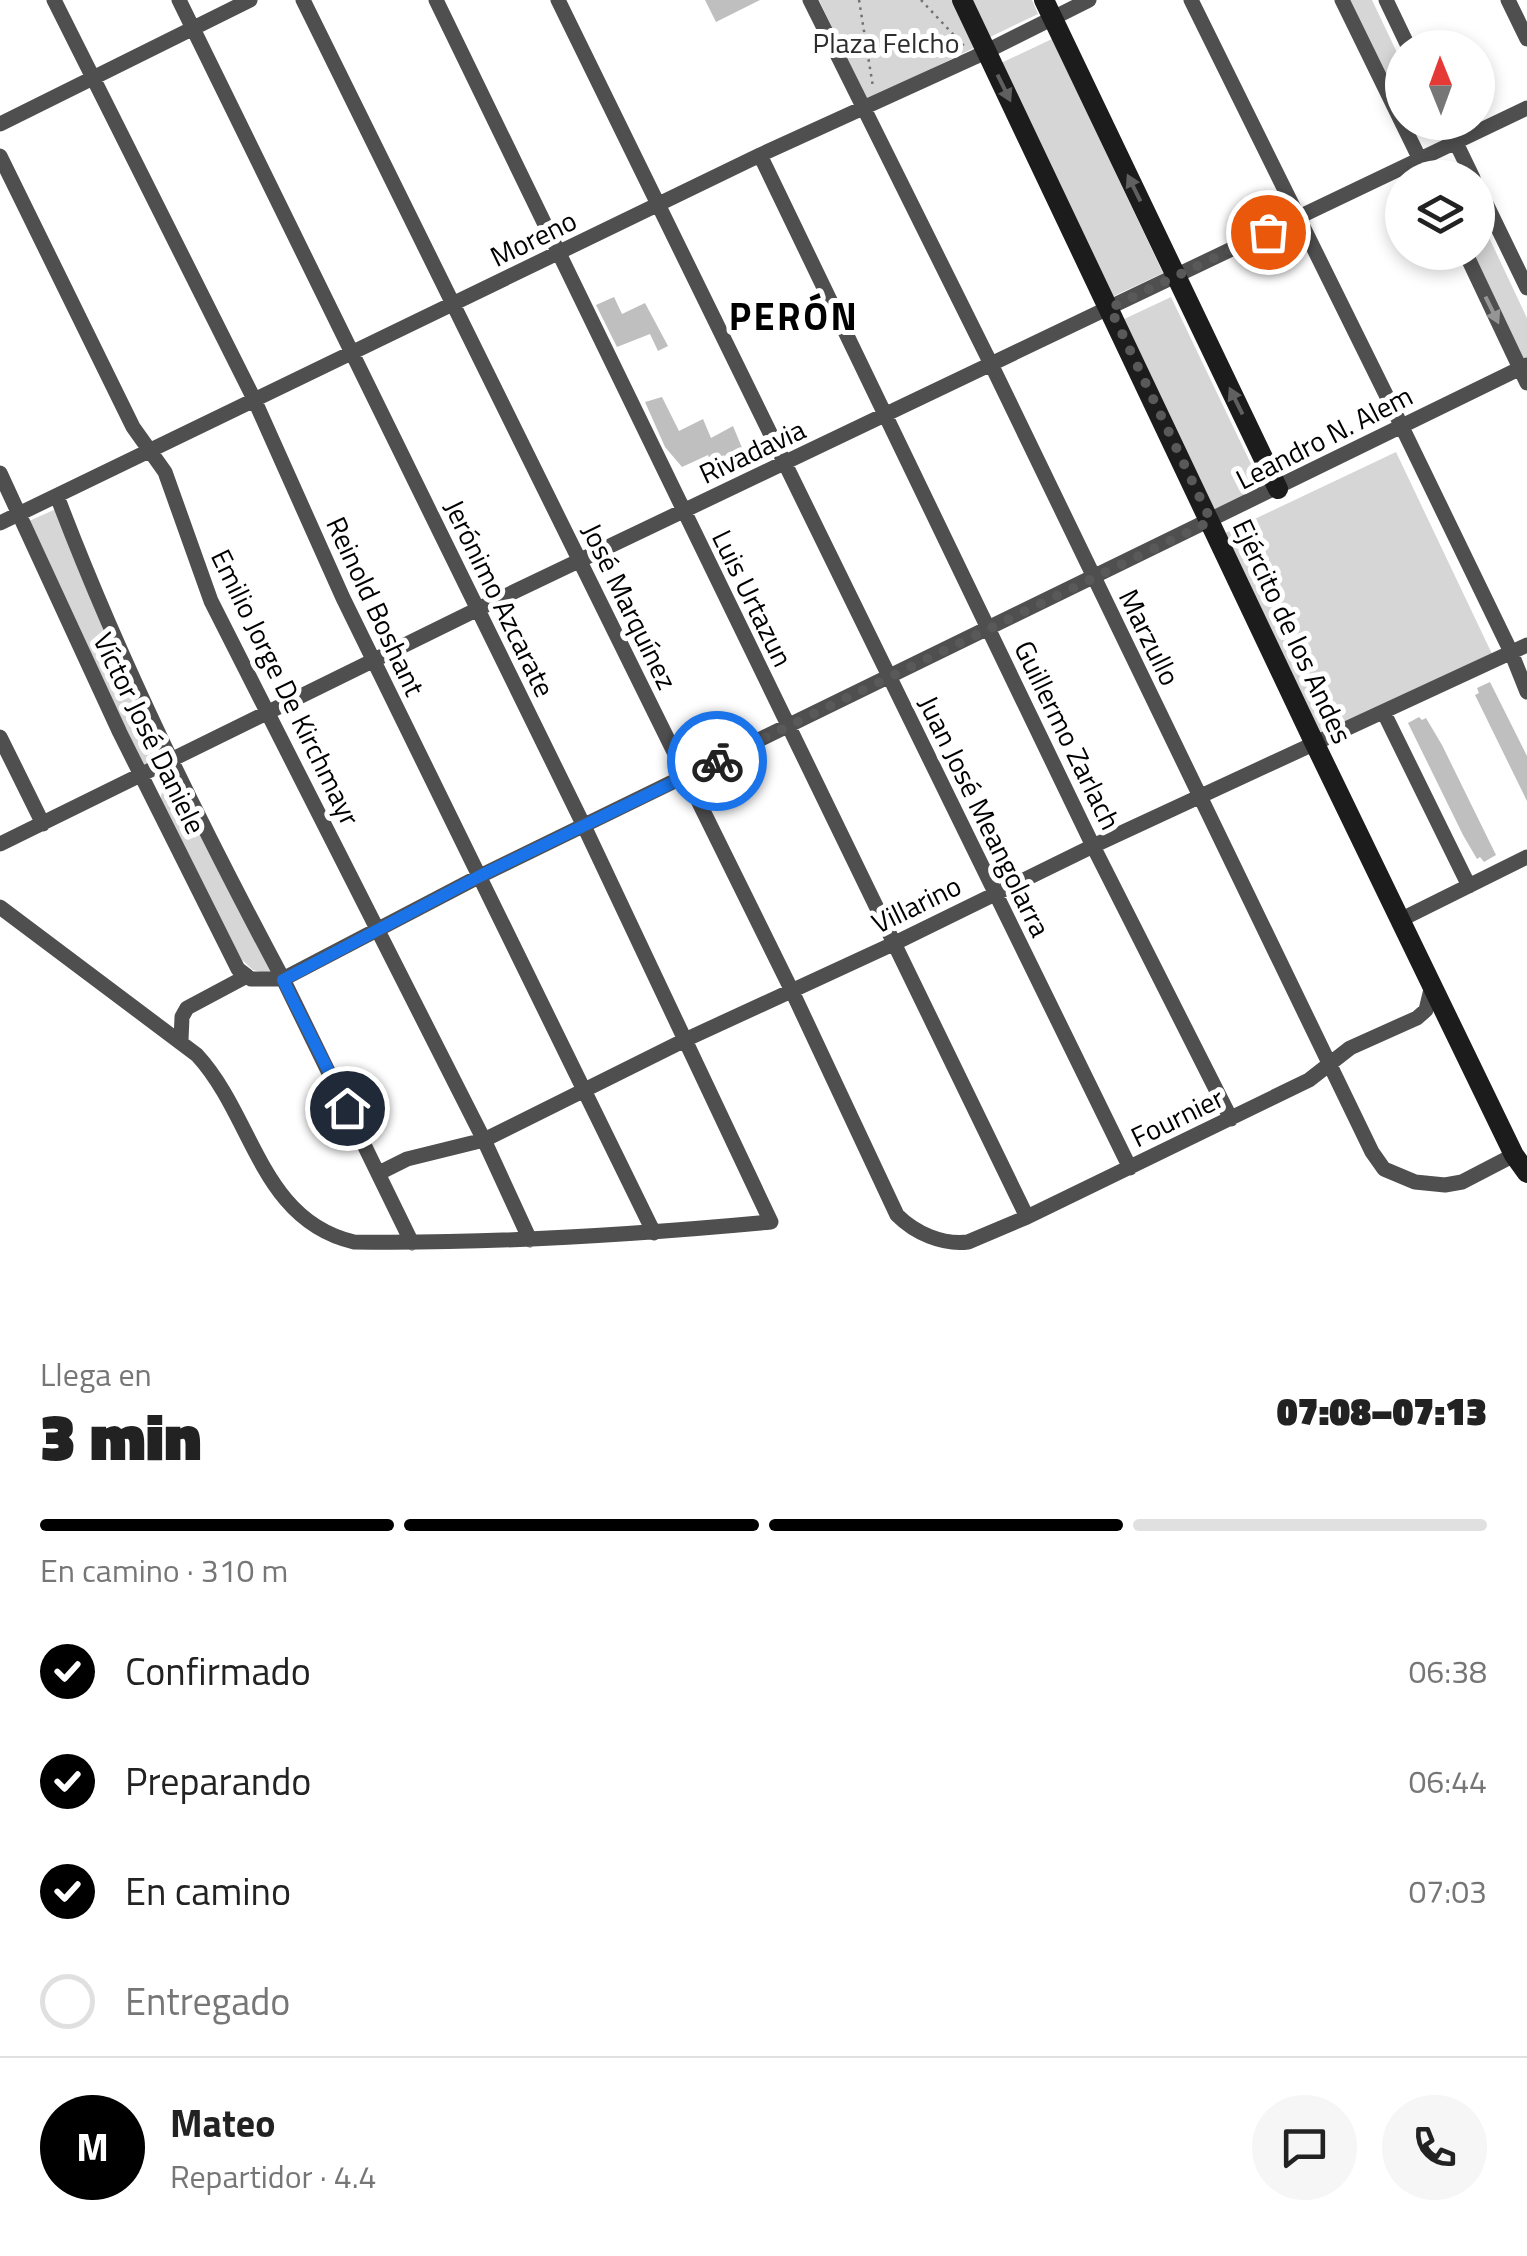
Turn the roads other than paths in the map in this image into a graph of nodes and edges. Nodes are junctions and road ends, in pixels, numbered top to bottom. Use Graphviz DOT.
graph roads {
  1 [pos="54,0"];
  2 [pos="179,0"];
  3 [pos="250,0"];
  4 [pos="303,0"];
  5 [pos="436,0"];
  6 [pos="558,0"];
  7 [pos="810,0"];
  8 [pos="962,0"];
  9 [pos="1090,0"];
  10 [pos="1192,0"];
  11 [pos="1342,0"];
  12 [pos="1386,0"];
  13 [pos="1508,0"];
  14 [pos="1048,9"];
  15 [pos="192,27"];
  16 [pos="1400,30"];
  17 [pos="1527,39"];
  18 [pos="981,54"];
  19 [pos="92,78"];
  20 [pos="869,106"];
  21 [pos="1527,108"];
  22 [pos="0,124"];
  23 [pos="1456,142"];
  24 [pos="760,155"];
  25 [pos="0,156"];
  26 [pos="1420,160"];
  27 [pos="1464,160"];
  28 [pos="1385,177"];
  29 [pos="658,204"];
  30 [pos="1298,218"];
  31 [pos="1495,222"];
  32 [pos="559,253"];
  33 [pos="1473,270"];
  34 [pos="1177,276"];
  35 [pos="1527,288"];
  36 [pos="453,304"];
  37 [pos="1110,308"];
  38 [pos="352,353"];
  39 [pos="991,364"];
  40 [pos="1525,372"];
  41 [pos="254,399"];
  42 [pos="886,414"];
  43 [pos="1401,425"];
  44 [pos="152,451"];
  45 [pos="786,463"];
  46 [pos="0,474"];
  47 [pos="1278,488"];
  48 [pos="57,496"];
  49 [pos="684,511"];
  50 [pos="20,514"];
  51 [pos="1211,521"];
  52 [pos="0,524"];
  53 [pos="580,560"];
  54 [pos="1094,578"];
  55 [pos="478,609"];
  56 [pos="989,629"];
  57 [pos="1527,645"];
  58 [pos="1511,652"];
  59 [pos="374,663"];
  60 [pos="891,677"];
  61 [pos="1527,692"];
  62 [pos="1384,713"];
  63 [pos="268,714"];
  64 [pos="788,727"];
  65 [pos="0,737"];
  66 [pos="1314,742"];
  67 [pos="172,762"];
  68 [pos="686,776"];
  69 [pos="142,777"];
  70 [pos="1200,796"];
  71 [pos="43,824"];
  72 [pos="584,826"];
  73 [pos="0,844"];
  74 [pos="1093,846"];
  75 [pos="1527,857"];
  76 [pos="480,876"];
  77 [pos="1470,886"];
  78 [pos="994,894"];
  79 [pos="0,906"];
  80 [pos="1400,920"];
  81 [pos="375,928"];
  82 [pos="893,944"];
  83 [pos="247,976"];
  84 [pos="283,980"];
  85 [pos="1432,985"];
  86 [pos="792,989"];
  87 [pos="180,1040"];
  88 [pos="686,1040"];
  89 [pos="1331,1066"];
  90 [pos="585,1090"];
  91 [pos="1231,1119"];
  92 [pos="484,1140"];
  93 [pos="1514,1155"];
  94 [pos="1130,1168"];
  95 [pos="379,1173"];
  96 [pos="1527,1174"];
  97 [pos="1026,1217"];
  98 [pos="913,1231"];
  99 [pos="654,1233"];
  100 [pos="530,1240"];
  101 [pos="412,1243"];
  1 -- 19 [label="street, Reinold Boshant"];
  2 -- 15 [label="street, Jerónimo Azcarate"];
  3 -- 15 [label="street"];
  4 -- 36 [label="street, José Marquínez"];
  5 -- 32 [label="street, Luis Urtazun"];
  6 -- 29 [label="street, Juan José Meangolarra"];
  7 -- 20 [label="street, Marzullo"];
  8 -- 18 [label="street, Ejército de los Andes"];
  9 -- 14 [label="street, Moreno"];
  10 -- 30 [label="street"];
  11 -- 26 [label="street"];
  12 -- 16 [label="street"];
  13 -- 17 [label="street"];
  14 -- 18 [label="street, Moreno"];
  34 -- 14 [label="street, Ejército de los Andes, one-way"];
  15 -- 19 [label="street"];
  15 -- 38 [label="street, Jerónimo Azcarate"];
  18 -- 20 [label="street, Moreno"];
  18 -- 37 [label="street, Ejército de los Andes, one-way"];
  19 -- 22 [label="street"];
  19 -- 41 [label="street, Reinold Boshant"];
  20 -- 24 [label="street, Moreno"];
  20 -- 39 [label="street, Marzullo"];
  21 -- 23 [label="street, Rivadavia"];
  23 -- 26 [label="street, Rivadavia"];
  23 -- 27 [label="street"];
  24 -- 29 [label="street, Moreno"];
  24 -- 42 [label="street, Guillermo Zarlach"];
  25 -- 44 [label="street, Emilio Jorge De Kirchmayr"];
  28 -- 30 [label="street, Rivadavia"];
  29 -- 32 [label="street, Moreno"];
  29 -- 45 [label="street, Juan José Meangolarra"];
  30 -- 34 [label="street, Rivadavia"];
  30 -- 43 [label="street"];
  31 -- 35 [label="street"];
  32 -- 36 [label="street, Moreno"];
  32 -- 49 [label="street, Luis Urtazun"];
  33 -- 40 [label="street, one-way"];
  34 -- 37 [label="street, Rivadavia"];
  47 -- 34 [label="street, Ejército de los Andes, one-way"];
  36 -- 38 [label="street, Moreno"];
  36 -- 53 [label="street, José Marquínez"];
  37 -- 39 [label="street, Rivadavia"];
  37 -- 51 [label="street, Ejército de los Andes"];
  38 -- 41 [label="street, Moreno"];
  38 -- 55 [label="street, Jerónimo Azcarate"];
  39 -- 42 [label="street, Rivadavia"];
  39 -- 54 [label="street, Marzullo"];
  40 -- 43 [label="street, Leandro N. Alem"];
  41 -- 44 [label="street, Moreno"];
  41 -- 59 [label="street, Reinold Boshant"];
  42 -- 45 [label="street, Rivadavia"];
  42 -- 56 [label="street, Guillermo Zarlach"];
  43 -- 47 [label="street, Leandro N. Alem"];
  43 -- 58 [label="street"];
  44 -- 48 [label="street, Moreno"];
  44 -- 63 [label="street, Emilio Jorge De Kirchmayr"];
  45 -- 49 [label="street, Rivadavia"];
  45 -- 60 [label="street, Juan José Meangolarra"];
  46 -- 50 [label="street, Víctor José Daniele"];
  47 -- 51 [label="street, Leandro N. Alem"];
  48 -- 50 [label="street, Moreno"];
  48 -- 67 [label="street, Víctor José Daniele"];
  49 -- 53 [label="street, Rivadavia"];
  49 -- 64 [label="street, Luis Urtazun"];
  50 -- 52 [label="street, Moreno"];
  50 -- 69 [label="street, Víctor José Daniele"];
  51 -- 54 [label="street, Leandro N. Alem"];
  51 -- 66 [label="street, Ejército de los Andes"];
  53 -- 55 [label="street, Rivadavia"];
  53 -- 68 [label="street, José Marquínez"];
  54 -- 56 [label="street, Leandro N. Alem"];
  54 -- 70 [label="street, Marzullo"];
  55 -- 59 [label="street, Rivadavia"];
  55 -- 72 [label="street, Jerónimo Azcarate"];
  56 -- 60 [label="street, Leandro N. Alem"];
  56 -- 74 [label="street, Guillermo Zarlach"];
  57 -- 58 [label="street, Villarino"];
  58 -- 61 [label="street"];
  58 -- 62 [label="street, Villarino"];
  59 -- 63 [label="street, Rivadavia"];
  59 -- 76 [label="street, Reinold Boshant"];
  60 -- 64 [label="street, Leandro N. Alem"];
  60 -- 78 [label="street, Juan José Meangolarra"];
  62 -- 66 [label="street, Villarino"];
  62 -- 77 [label="street, Ejército de los Andes"];
  63 -- 67 [label="street, Rivadavia"];
  63 -- 81 [label="street, Emilio Jorge De Kirchmayr"];
  64 -- 68 [label="street, Leandro N. Alem"];
  64 -- 82 [label="street, Luis Urtazun"];
  65 -- 71 [label="street"];
  66 -- 70 [label="street, Villarino"];
  66 -- 80 [label="street, Ejército de los Andes"];
  67 -- 69 [label="street, Rivadavia"];
  67 -- 84 [label="street, Víctor José Daniele"];
  68 -- 72 [label="street, Leandro N. Alem"];
  68 -- 86 [label="street, José Marquínez"];
  69 -- 71 [label="street, Rivadavia"];
  69 -- 83 [label="street, Víctor José Daniele"];
  70 -- 74 [label="street, Villarino"];
  70 -- 89 [label="street, Marzullo"];
  71 -- 73 [label="street, Rivadavia"];
  72 -- 76 [label="street, Leandro N. Alem"];
  72 -- 88 [label="street, Jerónimo Azcarate"];
  74 -- 78 [label="street, Villarino"];
  74 -- 91 [label="street, Guillermo Zarlach"];
  75 -- 77 [label="street"];
  76 -- 81 [label="street, Leandro N. Alem"];
  76 -- 90 [label="street, Reinold Boshant"];
  77 -- 80 [label="street"];
  78 -- 82 [label="street, Villarino"];
  78 -- 94 [label="street, Juan José Meangolarra"];
  79 -- 87 [label="street"];
  80 -- 85 [label="street, Ejército de los Andes"];
  81 -- 84 [label="street, Leandro N. Alem"];
  81 -- 92 [label="street, Emilio Jorge De Kirchmayr"];
  82 -- 86 [label="street, Villarino"];
  82 -- 97 [label="street, Luis Urtazun"];
  83 -- 84 [label="street"];
  83 -- 87 [label="street"];
  84 -- 95 [label="street, Víctor José Daniele"];
  85 -- 89 [label="street, Fournier"];
  85 -- 93 [label="street, Ejército de los Andes"];
  86 -- 88 [label="street, Villarino"];
  86 -- 98 [label="street, José Marquínez"];
  87 -- 101 [label="street"];
  88 -- 90 [label="street, Villarino"];
  88 -- 99 [label="street, Jerónimo Azcarate"];
  89 -- 91 [label="street, Fournier"];
  89 -- 93 [label="street, Marzullo"];
  90 -- 92 [label="street, Villarino"];
  90 -- 99 [label="street, Reinold Boshant"];
  91 -- 94 [label="street, Fournier"];
  92 -- 95 [label="street, Villarino"];
  92 -- 100 [label="street, Emilio Jorge De Kirchmayr"];
  93 -- 96 [label="street, Ejército de los Andes"];
  94 -- 97 [label="street, Fournier"];
  95 -- 101 [label="street, Víctor José Daniele"];
  97 -- 98 [label="street, Fournier"];
  99 -- 100 [label="street"];
  100 -- 101 [label="street"];
}
